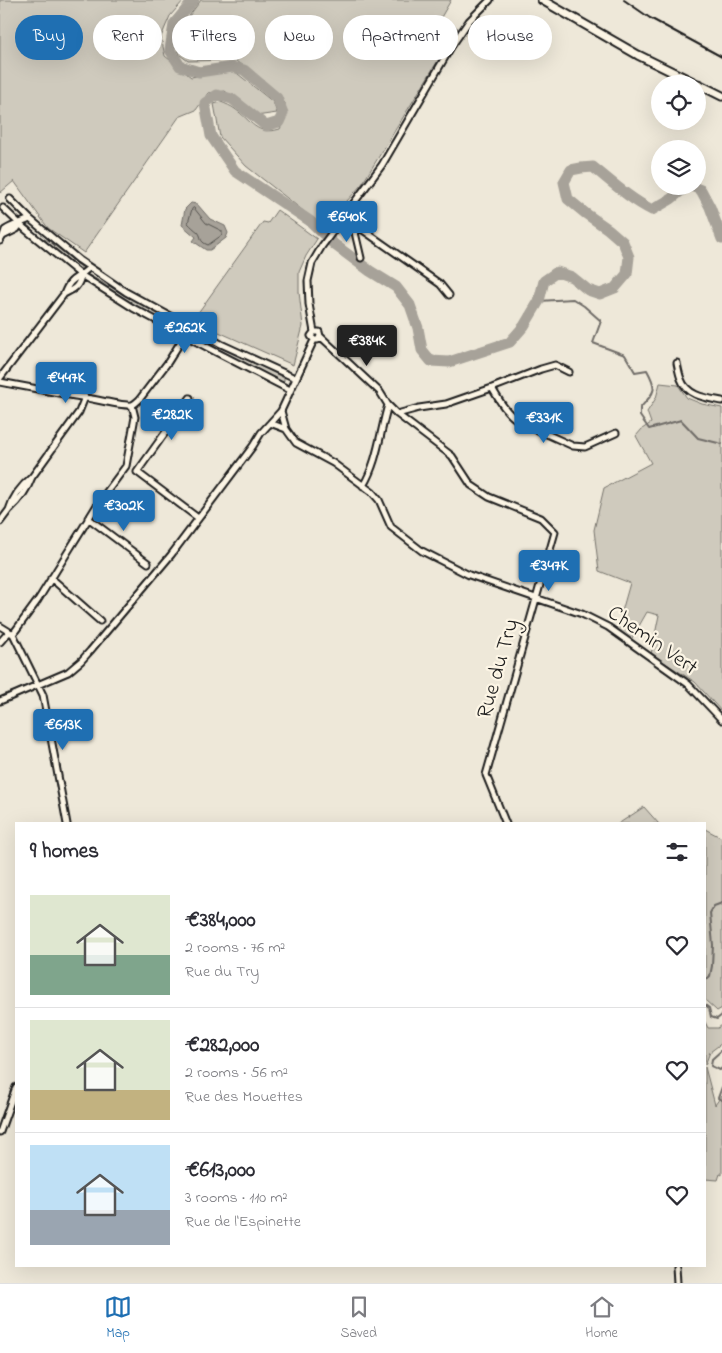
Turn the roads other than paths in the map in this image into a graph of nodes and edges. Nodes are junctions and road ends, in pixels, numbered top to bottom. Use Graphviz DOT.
graph roads {
  1 [pos="490,0"];
  2 [pos="546,1"];
  3 [pos="679,75"];
  4 [pos="706,88"];
  5 [pos="722,96"];
  6 [pos="10,199"];
  7 [pos="3,208"];
  8 [pos="346,213"];
  9 [pos="30,220"];
  10 [pos="353,223"];
  11 [pos="20,224"];
  12 [pos="2,238"];
  13 [pos="361,258"];
  14 [pos="89,268"];
  15 [pos="81,275"];
  16 [pos="450,295"];
  17 [pos="190,327"];
  18 [pos="314,332"];
  19 [pos="185,335"];
  20 [pos="320,336"];
  21 [pos="314,340"];
  22 [pos="677,363"];
  23 [pos="569,372"];
  24 [pos="296,378"];
  25 [pos="0,380"];
  26 [pos="492,388"];
  27 [pos="290,390"];
  28 [pos="85,397"];
  29 [pos="190,398"];
  30 [pos="722,402"];
  31 [pos="132,405"];
  32 [pos="388,405"];
  33 [pos="281,411"];
  34 [pos="397,414"];
  35 [pos="270,423"];
  36 [pos="286,429"];
  37 [pos="616,433"];
  38 [pos="363,486"];
  39 [pos="88,518"];
  40 [pos="198,518"];
  41 [pos="0,522"];
  42 [pos="148,563"];
  43 [pos="51,578"];
  44 [pos="536,598"];
  45 [pos="100,621"];
  46 [pos="0,626"];
  47 [pos="11,633"];
  48 [pos="0,642"];
  49 [pos="38,685"];
  50 [pos="0,700"];
  51 [pos="722,720"];
  52 [pos="67,822"];
  53 [pos="505,822"];
  54 [pos="15,1090"];
  55 [pos="0,1132"];
  56 [pos="676,1267"];
  57 [pos="677,1283"];
  1 -- 8 [label="street"];
  2 -- 3 [label="street"];
  4 -- 5 [label="street"];
  6 -- 9 [label="street"];
  7 -- 11 [label="street"];
  8 -- 10 [label="street"];
  8 -- 18 [label="street"];
  9 -- 11 [label="street"];
  9 -- 14 [label="street"];
  10 -- 13 [label="street"];
  10 -- 16 [label="street"];
  11 -- 12 [label="street"];
  11 -- 15 [label="street"];
  14 -- 15 [label="street"];
  14 -- 17 [label="street"];
  15 -- 19 [label="street"];
  15 -- 25 [label="street"];
  17 -- 19 [label="street"];
  17 -- 24 [label="street"];
  18 -- 20 [label="street"];
  18 -- 21 [label="street"];
  19 -- 27 [label="street"];
  19 -- 31 [label="street"];
  20 -- 21 [label="street"];
  20 -- 32 [label="street, Rue du Try"];
  21 -- 24 [label="street"];
  22 -- 30 [label="street"];
  23 -- 26 [label="street"];
  24 -- 27 [label="street"];
  25 -- 28 [label="street"];
  26 -- 34 [label="street"];
  26 -- 37 [label="street"];
  27 -- 33 [label="street"];
  28 -- 31 [label="street"];
  28 -- 41 [label="street"];
  29 -- 40 [label="street"];
  31 -- 39 [label="street"];
  32 -- 34 [label="street, Rue du Try"];
  32 -- 38 [label="street"];
  33 -- 35 [label="street"];
  33 -- 36 [label="street, Chemin Vert"];
  34 -- 44 [label="street, Rue du Try"];
  35 -- 36 [label="street, Chemin Vert"];
  35 -- 40 [label="street"];
  36 -- 38 [label="street, Chemin Vert"];
  38 -- 44 [label="street, Chemin Vert"];
  39 -- 42 [label="street"];
  39 -- 43 [label="street"];
  40 -- 49 [label="street"];
  43 -- 45 [label="street"];
  43 -- 47 [label="street"];
  44 -- 51 [label="street, Chemin Vert"];
  44 -- 53 [label="street, Rue du Try"];
  46 -- 47 [label="street"];
  47 -- 48 [label="street"];
  47 -- 49 [label="street"];
  49 -- 50 [label="street"];
  49 -- 52 [label="street"];
  54 -- 55 [label="street"];
  56 -- 57 [label="street"];
}
